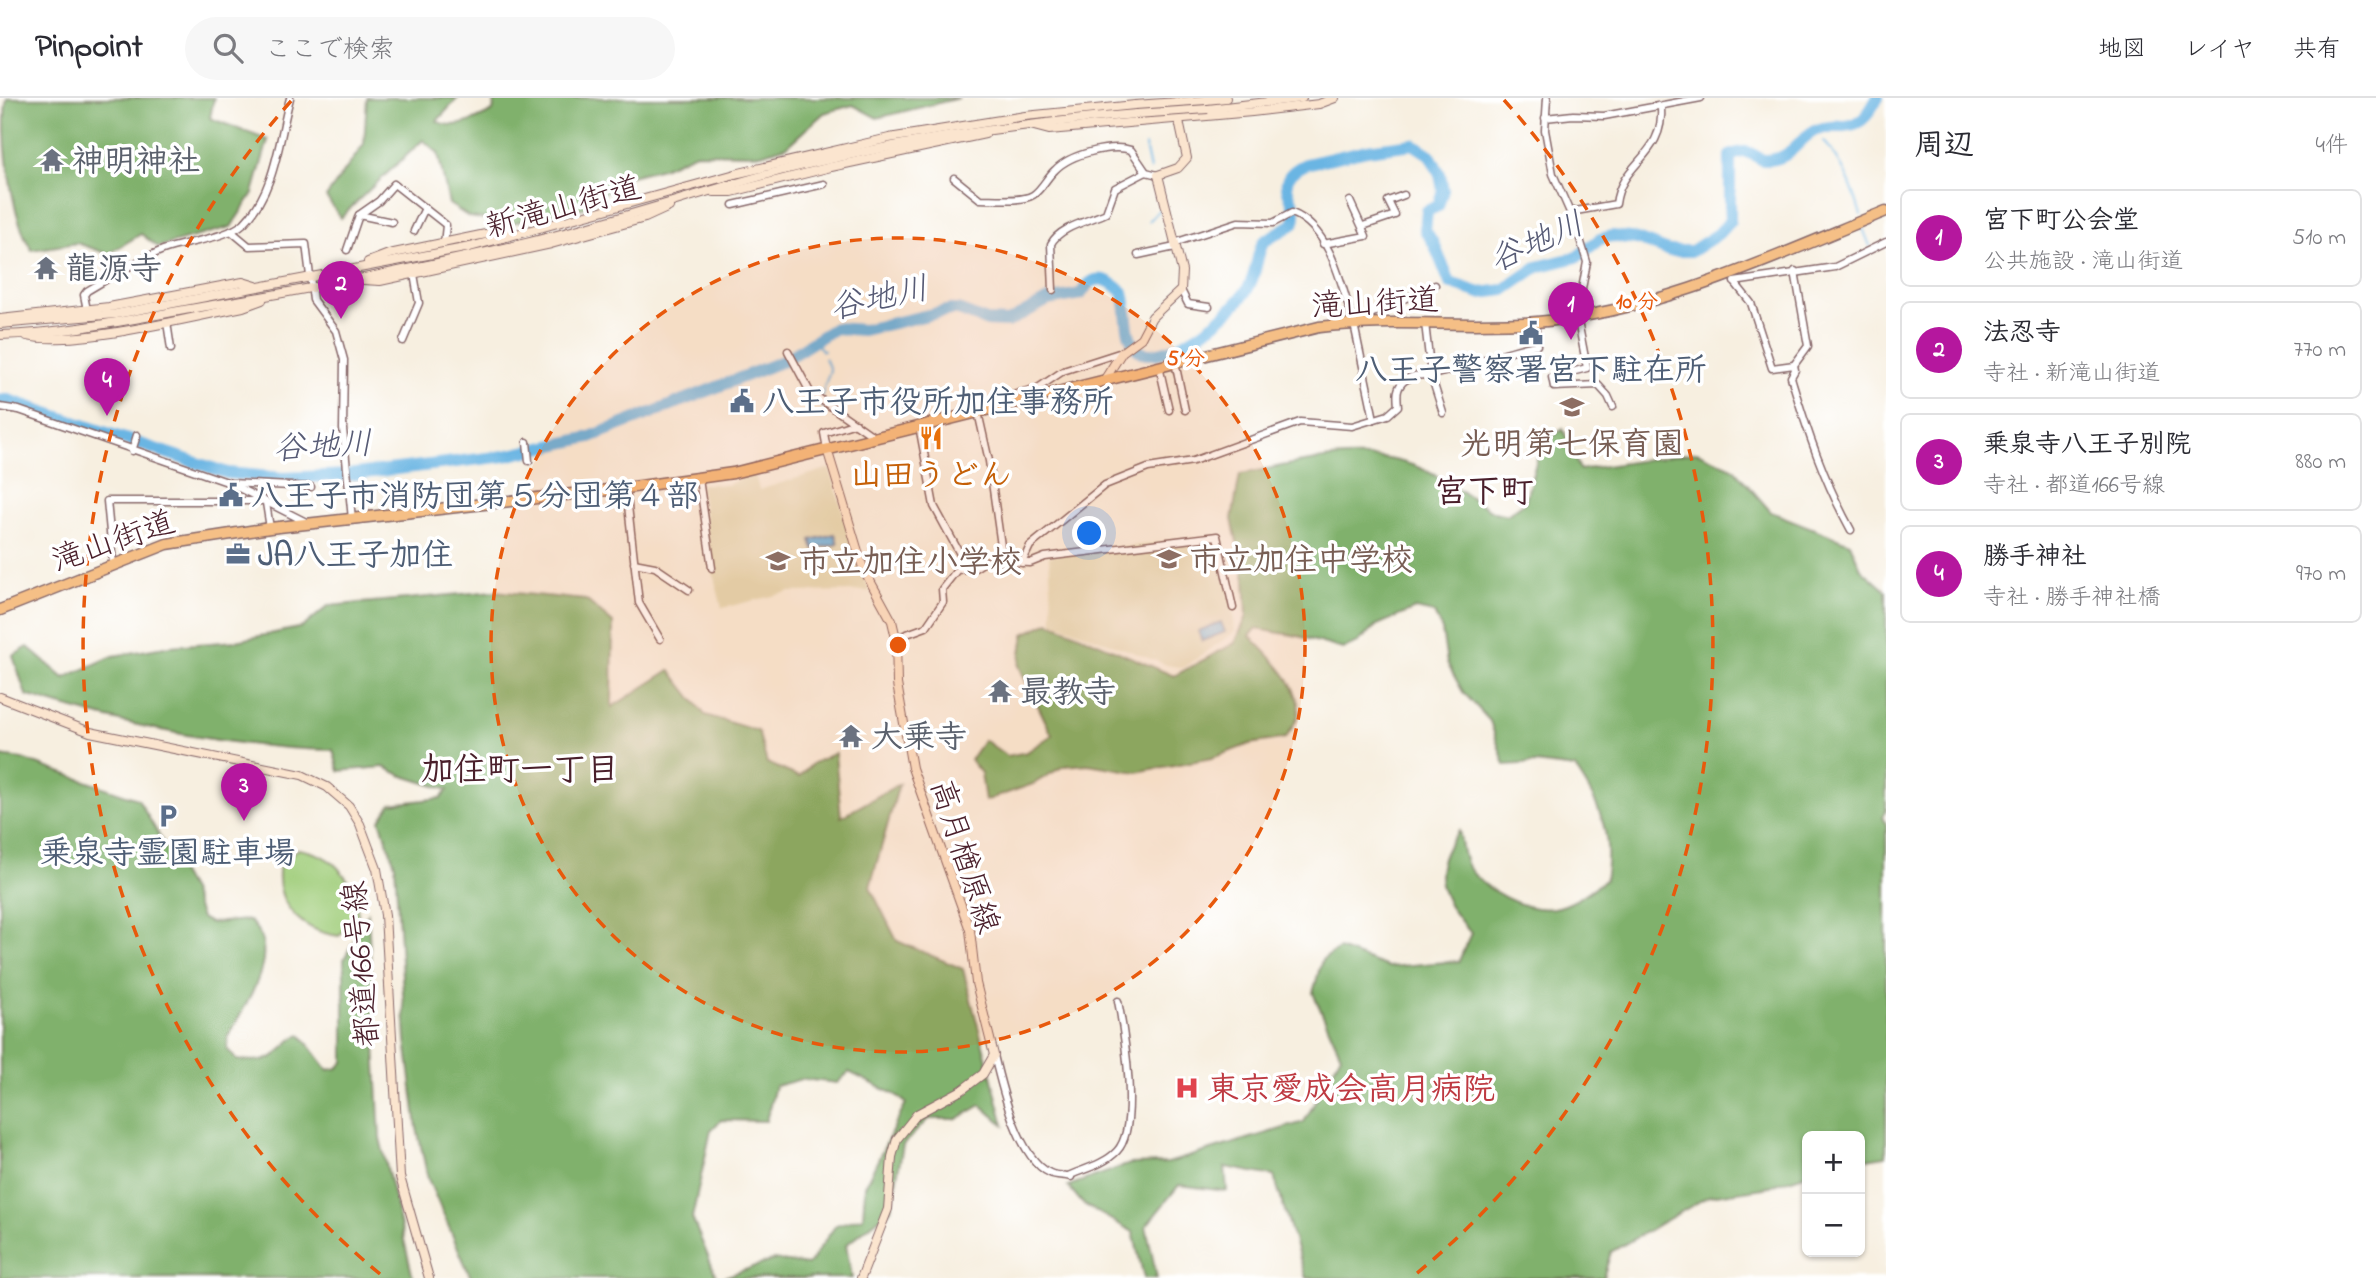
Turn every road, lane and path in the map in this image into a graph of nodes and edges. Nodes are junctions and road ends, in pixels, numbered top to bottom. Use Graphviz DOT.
graph roads {
  1 [pos="290,98"];
  2 [pos="1174,98"];
  3 [pos="1226,98"];
  4 [pos="1302,98"];
  5 [pos="1335,98"];
  6 [pos="1547,98"];
  7 [pos="1701,98"];
  8 [pos="1207,104"];
  9 [pos="1661,106"];
  10 [pos="1136,109"];
  11 [pos="1179,118"];
  12 [pos="1545,118"];
  13 [pos="1027,124"];
  14 [pos="1004,128"];
  15 [pos="1146,172"];
  16 [pos="1158,175"];
  17 [pos="954,178"];
  18 [pos="824,184"];
  19 [pos="761,185"];
  20 [pos="708,191"];
  21 [pos="1404,195"];
  22 [pos="768,196"];
  23 [pos="691,197"];
  24 [pos="1350,201"];
  25 [pos="733,205"];
  26 [pos="425,208"];
  27 [pos="1886,211"];
  28 [pos="1570,212"];
  29 [pos="359,215"];
  30 [pos="392,222"];
  31 [pos="1363,226"];
  32 [pos="231,231"];
  33 [pos="414,231"];
  34 [pos="521,234"];
  35 [pos="1886,242"];
  36 [pos="444,243"];
  37 [pos="1324,244"];
  38 [pos="1174,245"];
  39 [pos="347,250"];
  40 [pos="1138,256"];
  41 [pos="346,270"];
  42 [pos="1795,271"];
  43 [pos="414,274"];
  44 [pos="1725,276"];
  45 [pos="308,277"];
  46 [pos="358,279"];
  47 [pos="1736,284"];
  48 [pos="1434,285"];
  49 [pos="258,287"];
  50 [pos="310,288"];
  51 [pos="1181,288"];
  52 [pos="1053,290"];
  53 [pos="281,293"];
  54 [pos="1209,307"];
  55 [pos="87,310"];
  56 [pos="1577,316"];
  57 [pos="0,319"];
  58 [pos="167,322"];
  59 [pos="1353,323"];
  60 [pos="1425,323"];
  61 [pos="1535,323"];
  62 [pos="0,324"];
  63 [pos="0,335"];
  64 [pos="21,335"];
  65 [pos="403,341"];
  66 [pos="1130,347"];
  67 [pos="171,349"];
  68 [pos="788,352"];
  69 [pos="1175,362"];
  70 [pos="1794,365"];
  71 [pos="1159,366"];
  72 [pos="1430,375"];
  73 [pos="1105,379"];
  74 [pos="0,407"];
  75 [pos="1613,407"];
  76 [pos="1169,410"];
  77 [pos="1185,410"];
  78 [pos="978,412"];
  79 [pos="1443,413"];
  80 [pos="1374,419"];
  81 [pos="856,423"];
  82 [pos="919,426"];
  83 [pos="873,436"];
  84 [pos="136,437"];
  85 [pos="527,443"];
  86 [pos="132,449"];
  87 [pos="827,449"];
  88 [pos="528,460"];
  89 [pos="699,479"];
  90 [pos="230,483"];
  91 [pos="311,487"];
  92 [pos="626,488"];
  93 [pos="264,502"];
  94 [pos="352,519"];
  95 [pos="311,525"];
  96 [pos="270,528"];
  97 [pos="1851,530"];
  98 [pos="960,554"];
  99 [pos="1003,560"];
  100 [pos="634,563"];
  101 [pos="1022,563"];
  102 [pos="113,564"];
  103 [pos="712,568"];
  104 [pos="689,590"];
  105 [pos="1233,608"];
  106 [pos="0,610"];
  107 [pos="896,638"];
  108 [pos="660,639"];
  109 [pos="0,697"];
  110 [pos="1118,1001"];
  111 [pos="994,1055"];
  112 [pos="429,1278"];
  113 [pos="861,1278"];
  1 -- 32 [label="street"];
  2 -- 11 [label="main road"];
  3 -- 8 [label="main road"];
  4 -- 8 [label="main road"];
  5 -- 11 [label="main road"];
  6 -- 12 [label="street"];
  7 -- 9 [label="street"];
  8 -- 10 [label="main road, bridge"];
  9 -- 12 [label="street"];
  9 -- 28 [label="street"];
  10 -- 13 [label="main road, 新滝山街道"];
  10 -- 34 [label="main road, 新滝山街道"];
  11 -- 13 [label="main road"];
  11 -- 16 [label="main road"];
  12 -- 28 [label="street"];
  13 -- 14 [label="main road, 新滝山街道"];
  14 -- 19 [label="main road"];
  14 -- 20 [label="main road, 新滝山街道"];
  15 -- 16 [label="street"];
  15 -- 17 [label="street"];
  15 -- 52 [label="street"];
  16 -- 38 [label="main road"];
  18 -- 22 [label="street"];
  19 -- 20 [label="main road"];
  19 -- 22 [label="street"];
  20 -- 23 [label="main road, 新滝山街道"];
  21 -- 31 [label="street"];
  22 -- 25 [label="street"];
  23 -- 43 [label="main road"];
  23 -- 46 [label="main road, 新滝山街道"];
  24 -- 31 [label="street"];
  26 -- 29 [label="street"];
  26 -- 33 [label="street"];
  26 -- 36 [label="street"];
  27 -- 44 [label="highway, 滝山街道"];
  28 -- 56 [label="street"];
  29 -- 30 [label="street"];
  29 -- 39 [label="street"];
  31 -- 37 [label="street"];
  32 -- 45 [label="street"];
  32 -- 55 [label="street"];
  34 -- 36 [label="main road"];
  34 -- 41 [label="main road, 新滝山街道"];
  35 -- 42 [label="street"];
  36 -- 41 [label="main road"];
  37 -- 38 [label="street"];
  37 -- 59 [label="street"];
  38 -- 40 [label="street"];
  38 -- 51 [label="main road"];
  41 -- 45 [label="main road, 新滝山街道"];
  42 -- 47 [label="street"];
  42 -- 70 [label="street"];
  43 -- 46 [label="main road"];
  43 -- 65 [label="street"];
  44 -- 47 [label="street"];
  44 -- 56 [label="highway, 滝山街道"];
  45 -- 49 [label="main road, 新滝山街道"];
  45 -- 50 [label="street"];
  46 -- 50 [label="main road, 新滝山街道"];
  47 -- 70 [label="street"];
  48 -- 59 [label="street"];
  49 -- 55 [label="main road"];
  49 -- 62 [label="main road, 新滝山街道"];
  50 -- 53 [label="main road, 新滝山街道"];
  50 -- 94 [label="street"];
  51 -- 54 [label="street"];
  51 -- 66 [label="main road"];
  53 -- 58 [label="main road"];
  53 -- 64 [label="main road, 新滝山街道"];
  55 -- 57 [label="main road"];
  56 -- 61 [label="highway, 滝山街道"];
  56 -- 75 [label="street"];
  58 -- 64 [label="main road"];
  58 -- 67 [label="street"];
  59 -- 60 [label="highway, 滝山街道"];
  59 -- 69 [label="highway, 滝山街道"];
  59 -- 80 [label="street"];
  60 -- 61 [label="highway, 滝山街道"];
  60 -- 72 [label="street"];
  61 -- 72 [label="street"];
  63 -- 64 [label="main road, 新滝山街道"];
  66 -- 73 [label="main road"];
  66 -- 78 [label="street"];
  68 -- 81 [label="street"];
  69 -- 71 [label="highway, 滝山街道"];
  69 -- 77 [label="street"];
  70 -- 97 [label="street"];
  71 -- 73 [label="highway, 滝山街道"];
  71 -- 76 [label="street"];
  72 -- 79 [label="street"];
  72 -- 80 [label="street"];
  73 -- 78 [label="highway, 滝山街道"];
  74 -- 86 [label="street"];
  78 -- 82 [label="highway, 滝山街道"];
  78 -- 99 [label="street"];
  80 -- 101 [label="street"];
  81 -- 83 [label="street"];
  81 -- 87 [label="street"];
  82 -- 83 [label="highway, 滝山街道"];
  82 -- 98 [label="street"];
  83 -- 87 [label="highway, 滝山街道"];
  84 -- 86 [label="street"];
  85 -- 88 [label="street"];
  86 -- 90 [label="street"];
  87 -- 89 [label="highway, 滝山街道"];
  87 -- 107 [label="main road, 高月楢原線"];
  89 -- 92 [label="highway, 滝山街道"];
  89 -- 103 [label="street"];
  90 -- 91 [label="street"];
  90 -- 93 [label="street"];
  92 -- 94 [label="highway, 滝山街道"];
  92 -- 100 [label="street"];
  93 -- 95 [label="street"];
  93 -- 96 [label="street"];
  93 -- 102 [label="street"];
  94 -- 95 [label="highway, 滝山街道"];
  95 -- 96 [label="highway, 滝山街道"];
  96 -- 102 [label="highway, 滝山街道"];
  99 -- 101 [label="street"];
  99 -- 107 [label="street"];
  100 -- 104 [label="street"];
  100 -- 108 [label="street"];
  101 -- 105 [label="street"];
  102 -- 106 [label="highway, 滝山街道"];
  107 -- 111 [label="main road, 高月楢原線"];
  109 -- 112 [label="main road, 都道166号線"];
  110 -- 111 [label="street"];
  111 -- 113 [label="main road"];
}
